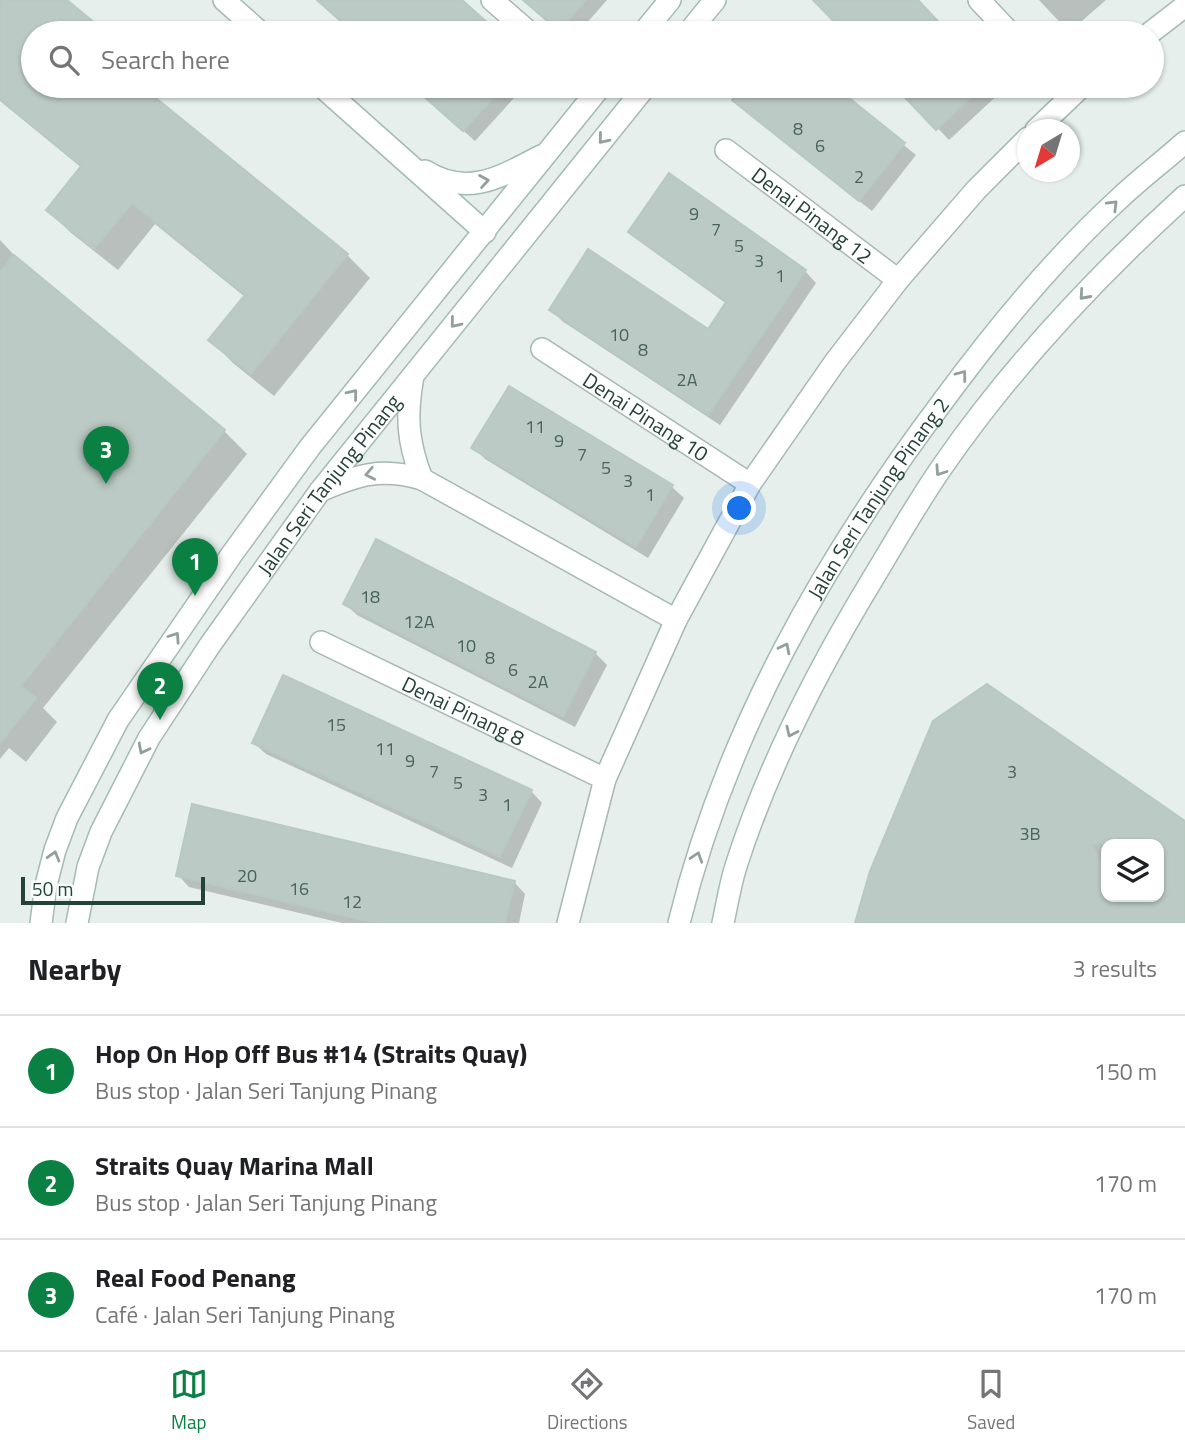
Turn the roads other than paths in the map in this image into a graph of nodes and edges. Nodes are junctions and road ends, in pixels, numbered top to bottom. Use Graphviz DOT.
graph roads {
  1 [pos="224,0"];
  2 [pos="492,0"];
  3 [pos="715,0"];
  4 [pos="979,0"];
  5 [pos="665,3"];
  6 [pos="1185,6"];
  7 [pos="248,21"];
  8 [pos="516,21"];
  9 [pos="652,21"];
  10 [pos="698,21"];
  11 [pos="999,21"];
  12 [pos="1164,22"];
  13 [pos="334,98"];
  14 [pos="591,98"];
  15 [pos="636,98"];
  16 [pos="1063,98"];
  17 [pos="1045,119"];
  18 [pos="1185,142"];
  19 [pos="1017,148"];
  20 [pos="726,150"];
  21 [pos="547,153"];
  22 [pos="399,156"];
  23 [pos="1185,195"];
  24 [pos="485,232"];
  25 [pos="898,280"];
  26 [pos="542,349"];
  27 [pos="413,376"];
  28 [pos="422,479"];
  29 [pos="750,484"];
  30 [pos="320,491"];
  31 [pos="676,620"];
  32 [pos="321,642"];
  33 [pos="605,779"];
  34 [pos="41,923"];
  35 [pos="76,923"];
  36 [pos="568,923"];
  37 [pos="679,923"];
  38 [pos="723,923"];
  1 -- 7 [label="street"];
  2 -- 8 [label="street"];
  3 -- 10 [label="street"];
  4 -- 11 [label="street"];
  5 -- 9 [label="street"];
  6 -- 12 [label="street"];
  13 -- 22 [label="street"];
  14 -- 21 [label="street, Jalan Seri Tanjung Pinang"];
  15 -- 27 [label="street, Jalan Seri Tanjung Pinang, one-way"];
  16 -- 17 [label="street"];
  37 -- 18 [label="street, Jalan Seri Tanjung Pinang 2, one-way"];
  19 -- 25 [label="street"];
  20 -- 25 [label="street, Denai Pinang 12"];
  22 -- 21 [label="street, one-way"];
  21 -- 24 [label="street, Jalan Seri Tanjung Pinang"];
  22 -- 24 [label="street"];
  23 -- 38 [label="street, Jalan Seri Tanjung Pinang 2, one-way"];
  34 -- 24 [label="street, Jalan Seri Tanjung Pinang, one-way"];
  25 -- 29 [label="street"];
  26 -- 29 [label="street, Denai Pinang 10"];
  27 -- 28 [label="street"];
  27 -- 30 [label="street, Jalan Seri Tanjung Pinang"];
  28 -- 30 [label="street, one-way"];
  28 -- 31 [label="street"];
  29 -- 31 [label="street"];
  30 -- 35 [label="street, Jalan Seri Tanjung Pinang, one-way"];
  31 -- 33 [label="street"];
  32 -- 33 [label="street, Denai Pinang 8"];
  33 -- 36 [label="street"];
}
